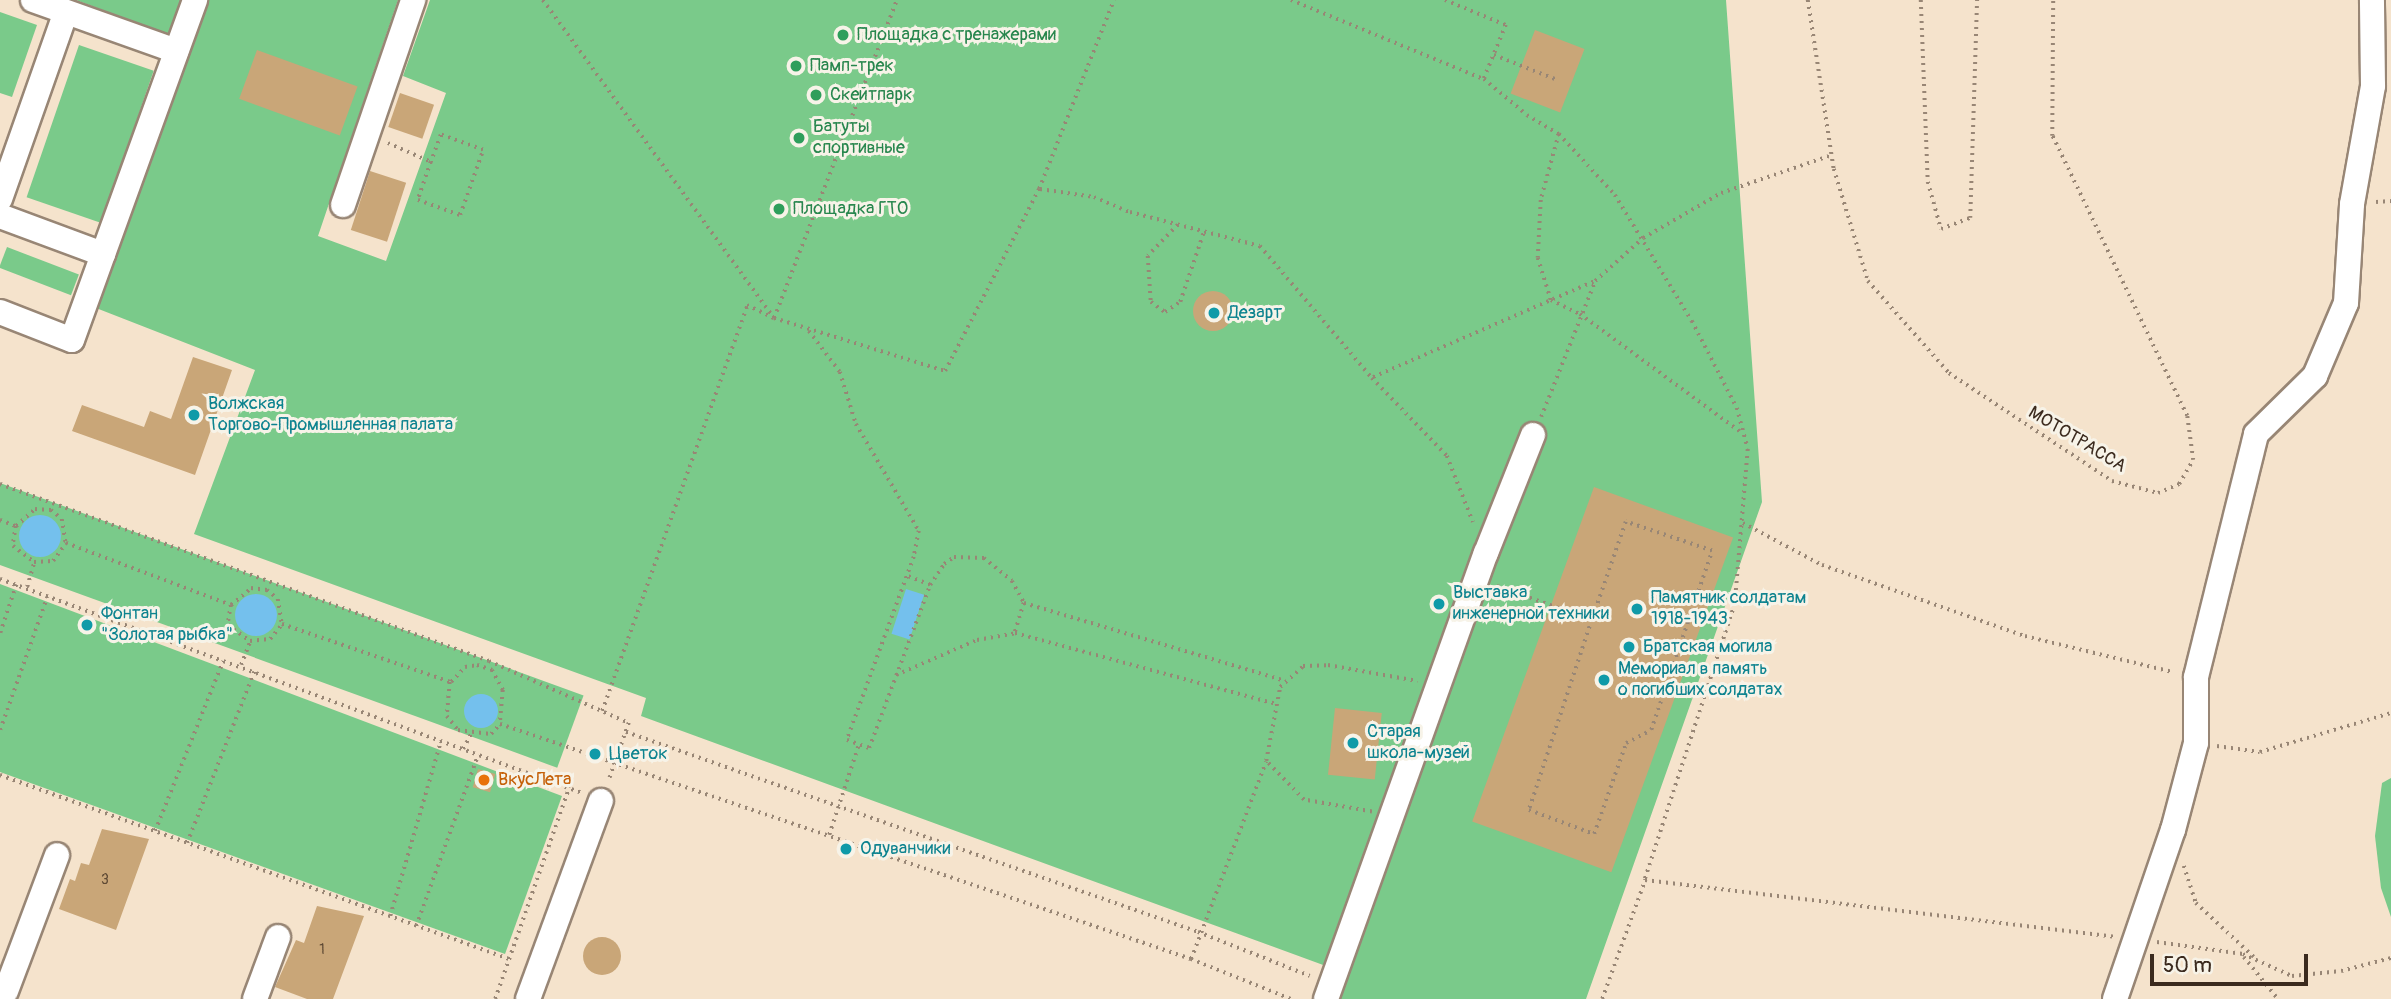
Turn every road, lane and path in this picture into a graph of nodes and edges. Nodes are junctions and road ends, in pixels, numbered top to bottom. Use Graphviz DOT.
graph roads {
  1 [pos="33,0"];
  2 [pos="195,0"];
  3 [pos="413,0"];
  4 [pos="543,0"];
  5 [pos="897,0"];
  6 [pos="1114,0"];
  7 [pos="1291,0"];
  8 [pos="1445,0"];
  9 [pos="1808,0"];
  10 [pos="1921,0"];
  11 [pos="1977,0"];
  12 [pos="2053,0"];
  13 [pos="2372,0"];
  14 [pos="66,12"];
  15 [pos="176,51"];
  16 [pos="1494,55"];
  17 [pos="1484,79"];
  18 [pos="1555,79"];
  19 [pos="367,134"];
  20 [pos="1559,134"];
  21 [pos="1832,155"];
  22 [pos="431,162"];
  23 [pos="1039,189"];
  24 [pos="0,199"];
  25 [pos="343,205"];
  26 [pos="0,216"];
  27 [pos="1178,225"];
  28 [pos="1204,231"];
  29 [pos="1643,238"];
  30 [pos="103,254"];
  31 [pos="1595,281"];
  32 [pos="1551,300"];
  33 [pos="0,313"];
  34 [pos="1580,314"];
  35 [pos="774,318"];
  36 [pos="808,329"];
  37 [pos="1372,377"];
  38 [pos="1533,435"];
  39 [pos="1744,435"];
  40 [pos="0,484"];
  41 [pos="53,504"];
  42 [pos="51,510"];
  43 [pos="0,520"];
  44 [pos="1742,523"];
  45 [pos="16,526"];
  46 [pos="66,543"];
  47 [pos="1486,553"];
  48 [pos="34,562"];
  49 [pos="907,576"];
  50 [pos="0,579"];
  51 [pos="1478,579"];
  52 [pos="270,582"];
  53 [pos="16,584"];
  54 [pos="930,585"];
  55 [pos="27,587"];
  56 [pos="267,590"];
  57 [pos="47,597"];
  58 [pos="1024,603"];
  59 [pos="231,605"];
  60 [pos="1592,621"];
  61 [pos="2,623"];
  62 [pos="282,624"];
  63 [pos="0,633"];
  64 [pos="1015,633"];
  65 [pos="250,641"];
  66 [pos="223,660"];
  67 [pos="489,661"];
  68 [pos="241,665"];
  69 [pos="487,667"];
  70 [pos="254,671"];
  71 [pos="896,675"];
  72 [pos="1286,681"];
  73 [pos="450,682"];
  74 [pos="2177,684"];
  75 [pos="1441,685"];
  76 [pos="1277,704"];
  77 [pos="602,711"];
  78 [pos="2391,713"];
  79 [pos="500,724"];
  80 [pos="0,730"];
  81 [pos="626,732"];
  82 [pos="471,734"];
  83 [pos="441,741"];
  84 [pos="2196,743"];
  85 [pos="859,744"];
  86 [pos="464,749"];
  87 [pos="478,755"];
  88 [pos="1266,761"];
  89 [pos="615,762"];
  90 [pos="0,775"];
  91 [pos="569,788"];
  92 [pos="601,801"];
  93 [pos="839,806"];
  94 [pos="1390,815"];
  95 [pos="2173,830"];
  96 [pos="155,831"];
  97 [pos="829,835"];
  98 [pos="187,843"];
  99 [pos="57,855"];
  100 [pos="1645,880"];
  101 [pos="390,916"];
  102 [pos="416,926"];
  103 [pos="1198,932"];
  104 [pos="278,937"];
  105 [pos="2134,939"];
  106 [pos="2243,954"];
  107 [pos="2391,958"];
  108 [pos="509,959"];
  109 [pos="1191,959"];
  110 [pos="2258,961"];
  111 [pos="1328,992"];
  112 [pos="11,993"];
  113 [pos="255,999"];
  114 [pos="495,999"];
  115 [pos="528,999"];
  116 [pos="1291,999"];
  117 [pos="1602,999"];
  118 [pos="2115,999"];
  119 [pos="2278,999"];
  1 -- 14 [label="street"];
  2 -- 15 [label="street"];
  3 -- 19 [label="street"];
  4 -- 35 [label="path"];
  5 -- 35 [label="path"];
  6 -- 23 [label="path"];
  7 -- 17 [label="path"];
  8 -- 16 [label="path"];
  9 -- 21 [label="path, МОТОТРАССА"];
  10 -- 11 [label="path"];
  12 -- 21 [label="path, МОТОТРАССА"];
  13 -- 84 [label="street"];
  14 -- 15 [label="street"];
  14 -- 24 [label="street"];
  15 -- 30 [label="street"];
  16 -- 17 [label="path"];
  16 -- 18 [label="path"];
  17 -- 20 [label="path"];
  19 -- 22 [label="path"];
  19 -- 25 [label="street"];
  20 -- 29 [label="path"];
  20 -- 32 [label="path"];
  21 -- 29 [label="path"];
  22 -- 22 [label="path"];
  23 -- 27 [label="path"];
  23 -- 36 [label="path"];
  26 -- 30 [label="street"];
  27 -- 28 [label="path"];
  27 -- 28 [label="path"];
  28 -- 37 [label="path"];
  29 -- 31 [label="path"];
  29 -- 39 [label="path"];
  30 -- 33 [label="street"];
  31 -- 32 [label="path"];
  31 -- 34 [label="path"];
  32 -- 34 [label="path"];
  32 -- 37 [label="path"];
  34 -- 38 [label="path"];
  34 -- 39 [label="path"];
  35 -- 36 [label="path"];
  35 -- 77 [label="path"];
  36 -- 49 [label="path"];
  37 -- 47 [label="path"];
  38 -- 47 [label="street"];
  39 -- 44 [label="path"];
  40 -- 41 [label="path"];
  41 -- 42 [label="path"];
  41 -- 52 [label="path"];
  42 -- 45 [label="path"];
  42 -- 46 [label="path"];
  43 -- 45 [label="path"];
  44 -- 74 [label="path"];
  44 -- 100 [label="path"];
  45 -- 48 [label="path"];
  46 -- 48 [label="path"];
  46 -- 59 [label="path"];
  47 -- 51 [label="street"];
  48 -- 55 [label="path"];
  49 -- 54 [label="path"];
  49 -- 85 [label="path"];
  50 -- 53 [label="path"];
  51 -- 60 [label="path"];
  51 -- 75 [label="street"];
  52 -- 56 [label="path"];
  52 -- 67 [label="path"];
  53 -- 55 [label="path"];
  53 -- 61 [label="path"];
  54 -- 58 [label="path"];
  54 -- 71 [label="path"];
  55 -- 57 [label="path"];
  56 -- 59 [label="path"];
  56 -- 62 [label="path"];
  57 -- 66 [label="path"];
  57 -- 80 [label="path"];
  58 -- 64 [label="path"];
  58 -- 72 [label="path"];
  59 -- 65 [label="path"];
  60 -- 60 [label="path"];
  61 -- 63 [label="path"];
  62 -- 65 [label="path"];
  62 -- 73 [label="path"];
  64 -- 71 [label="path"];
  64 -- 76 [label="path"];
  65 -- 68 [label="path"];
  66 -- 68 [label="path"];
  66 -- 96 [label="path"];
  67 -- 69 [label="path"];
  67 -- 77 [label="path"];
  68 -- 70 [label="path"];
  69 -- 73 [label="path"];
  69 -- 79 [label="path"];
  70 -- 83 [label="path"];
  70 -- 98 [label="path"];
  71 -- 85 [label="path"];
  72 -- 75 [label="path"];
  72 -- 76 [label="path"];
  73 -- 82 [label="path"];
  75 -- 94 [label="street"];
  76 -- 88 [label="path"];
  77 -- 81 [label="path"];
  78 -- 84 [label="path"];
  79 -- 82 [label="path"];
  79 -- 89 [label="path"];
  81 -- 89 [label="path"];
  81 -- 93 [label="path"];
  82 -- 86 [label="path"];
  83 -- 86 [label="path"];
  83 -- 101 [label="path"];
  84 -- 95 [label="street"];
  85 -- 93 [label="path"];
  86 -- 87 [label="path"];
  87 -- 91 [label="path"];
  87 -- 102 [label="path"];
  88 -- 94 [label="path"];
  88 -- 103 [label="path"];
  89 -- 92 [label="path"];
  89 -- 97 [label="path"];
  90 -- 96 [label="path"];
  91 -- 92 [label="path"];
  91 -- 108 [label="path"];
  92 -- 115 [label="street"];
  93 -- 97 [label="path"];
  93 -- 103 [label="path"];
  94 -- 111 [label="street"];
  95 -- 105 [label="street"];
  95 -- 110 [label="path"];
  96 -- 98 [label="path"];
  97 -- 109 [label="path"];
  98 -- 101 [label="path"];
  99 -- 112 [label="street"];
  100 -- 105 [label="path"];
  100 -- 117 [label="path"];
  101 -- 102 [label="path"];
  102 -- 108 [label="path"];
  103 -- 109 [label="path"];
  103 -- 111 [label="path"];
  104 -- 113 [label="street"];
  105 -- 106 [label="path"];
  105 -- 118 [label="street"];
  106 -- 110 [label="path"];
  106 -- 119 [label="path"];
  107 -- 110 [label="path"];
  108 -- 114 [label="path"];
  109 -- 116 [label="path"];
}
